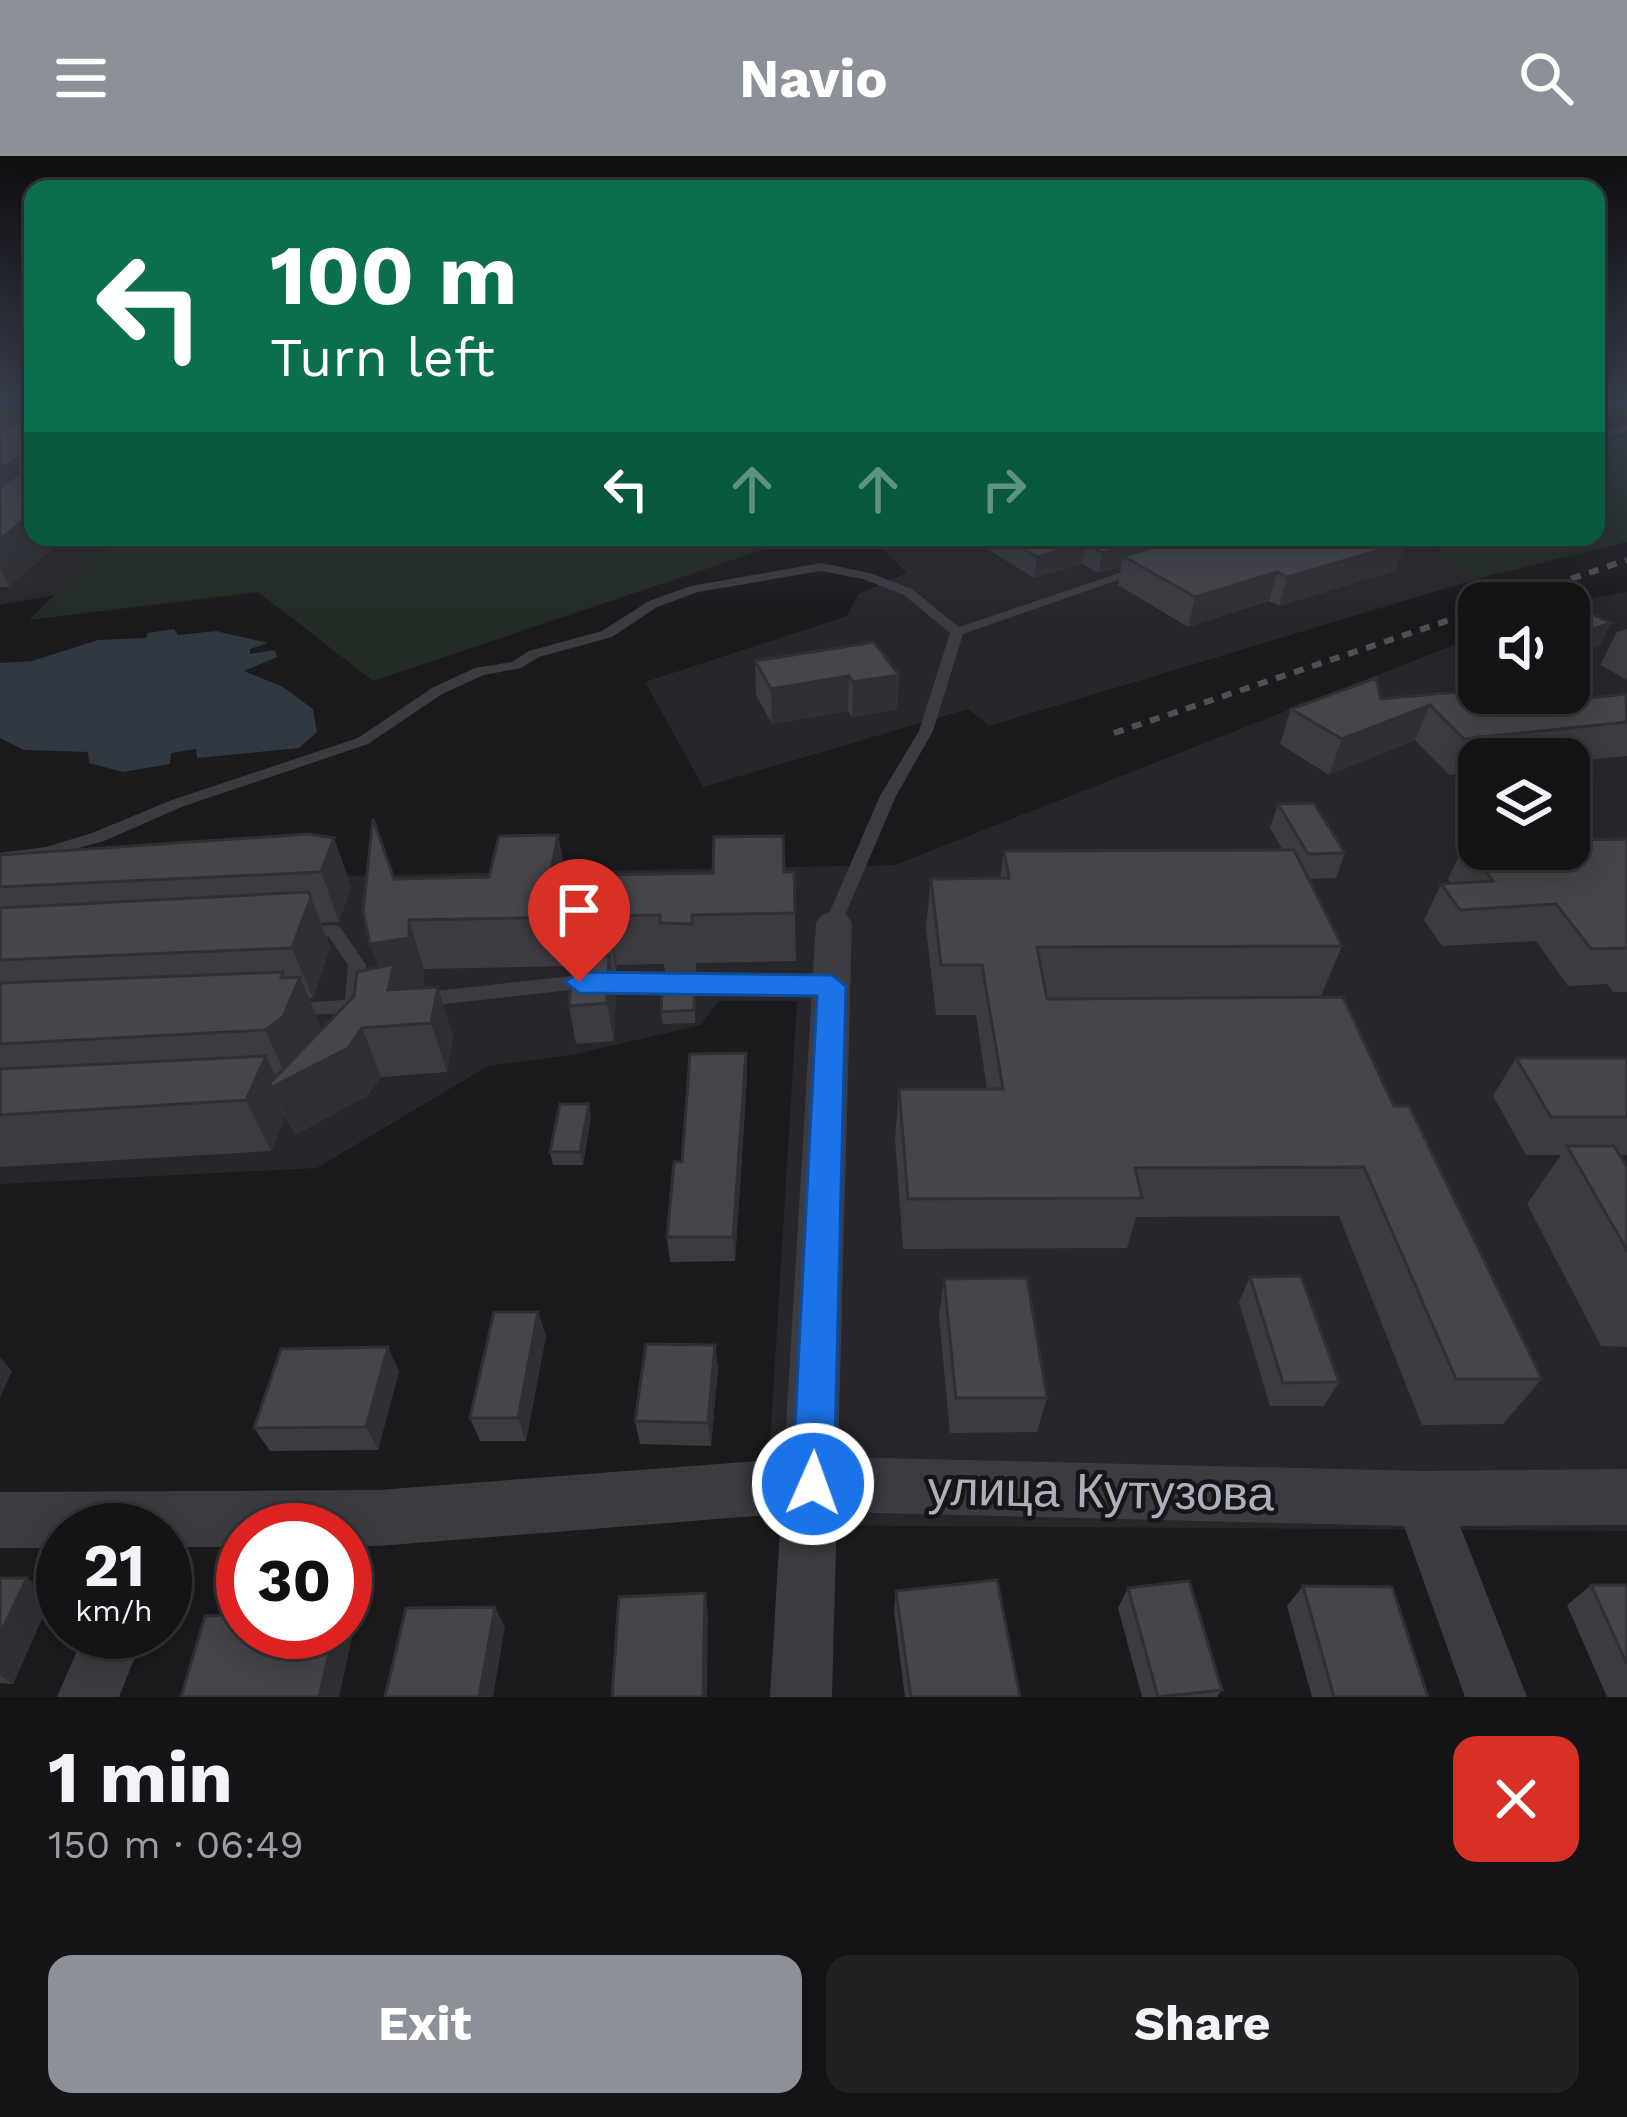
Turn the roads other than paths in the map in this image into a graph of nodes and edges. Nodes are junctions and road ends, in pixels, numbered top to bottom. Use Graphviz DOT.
graph roads {
  1 [pos="1168,562"];
  2 [pos="957,632"];
  3 [pos="0,858"];
  4 [pos="834,922"];
  5 [pos="287,934"];
  6 [pos="832,986"];
  7 [pos="260,1012"];
  8 [pos="352,1017"];
  9 [pos="813,1484"];
  10 [pos="1627,1497"];
  11 [pos="1422,1499"];
  12 [pos="0,1520"];
  13 [pos="36,1521"];
  14 [pos="192,1524"];
  15 [pos="104,1659"];
  16 [pos="88,1697"];
  17 [pos="801,1697"];
  18 [pos="1496,1697"];
  1 -- 2 [label="lane"];
  2 -- 3 [label="lane"];
  2 -- 4 [label="lane"];
  4 -- 6 [label="street"];
  5 -- 8 [label="lane"];
  6 -- 8 [label="lane"];
  6 -- 9 [label="street"];
  7 -- 8 [label="lane"];
  9 -- 11 [label="street, улица Кутузова"];
  9 -- 14 [label="street, улица Кутузова"];
  9 -- 17 [label="street"];
  10 -- 11 [label="street, улица Кутузова"];
  11 -- 18 [label="street"];
  12 -- 13 [label="street, улица Кутузова"];
  15 -- 16 [label="street"];
}
